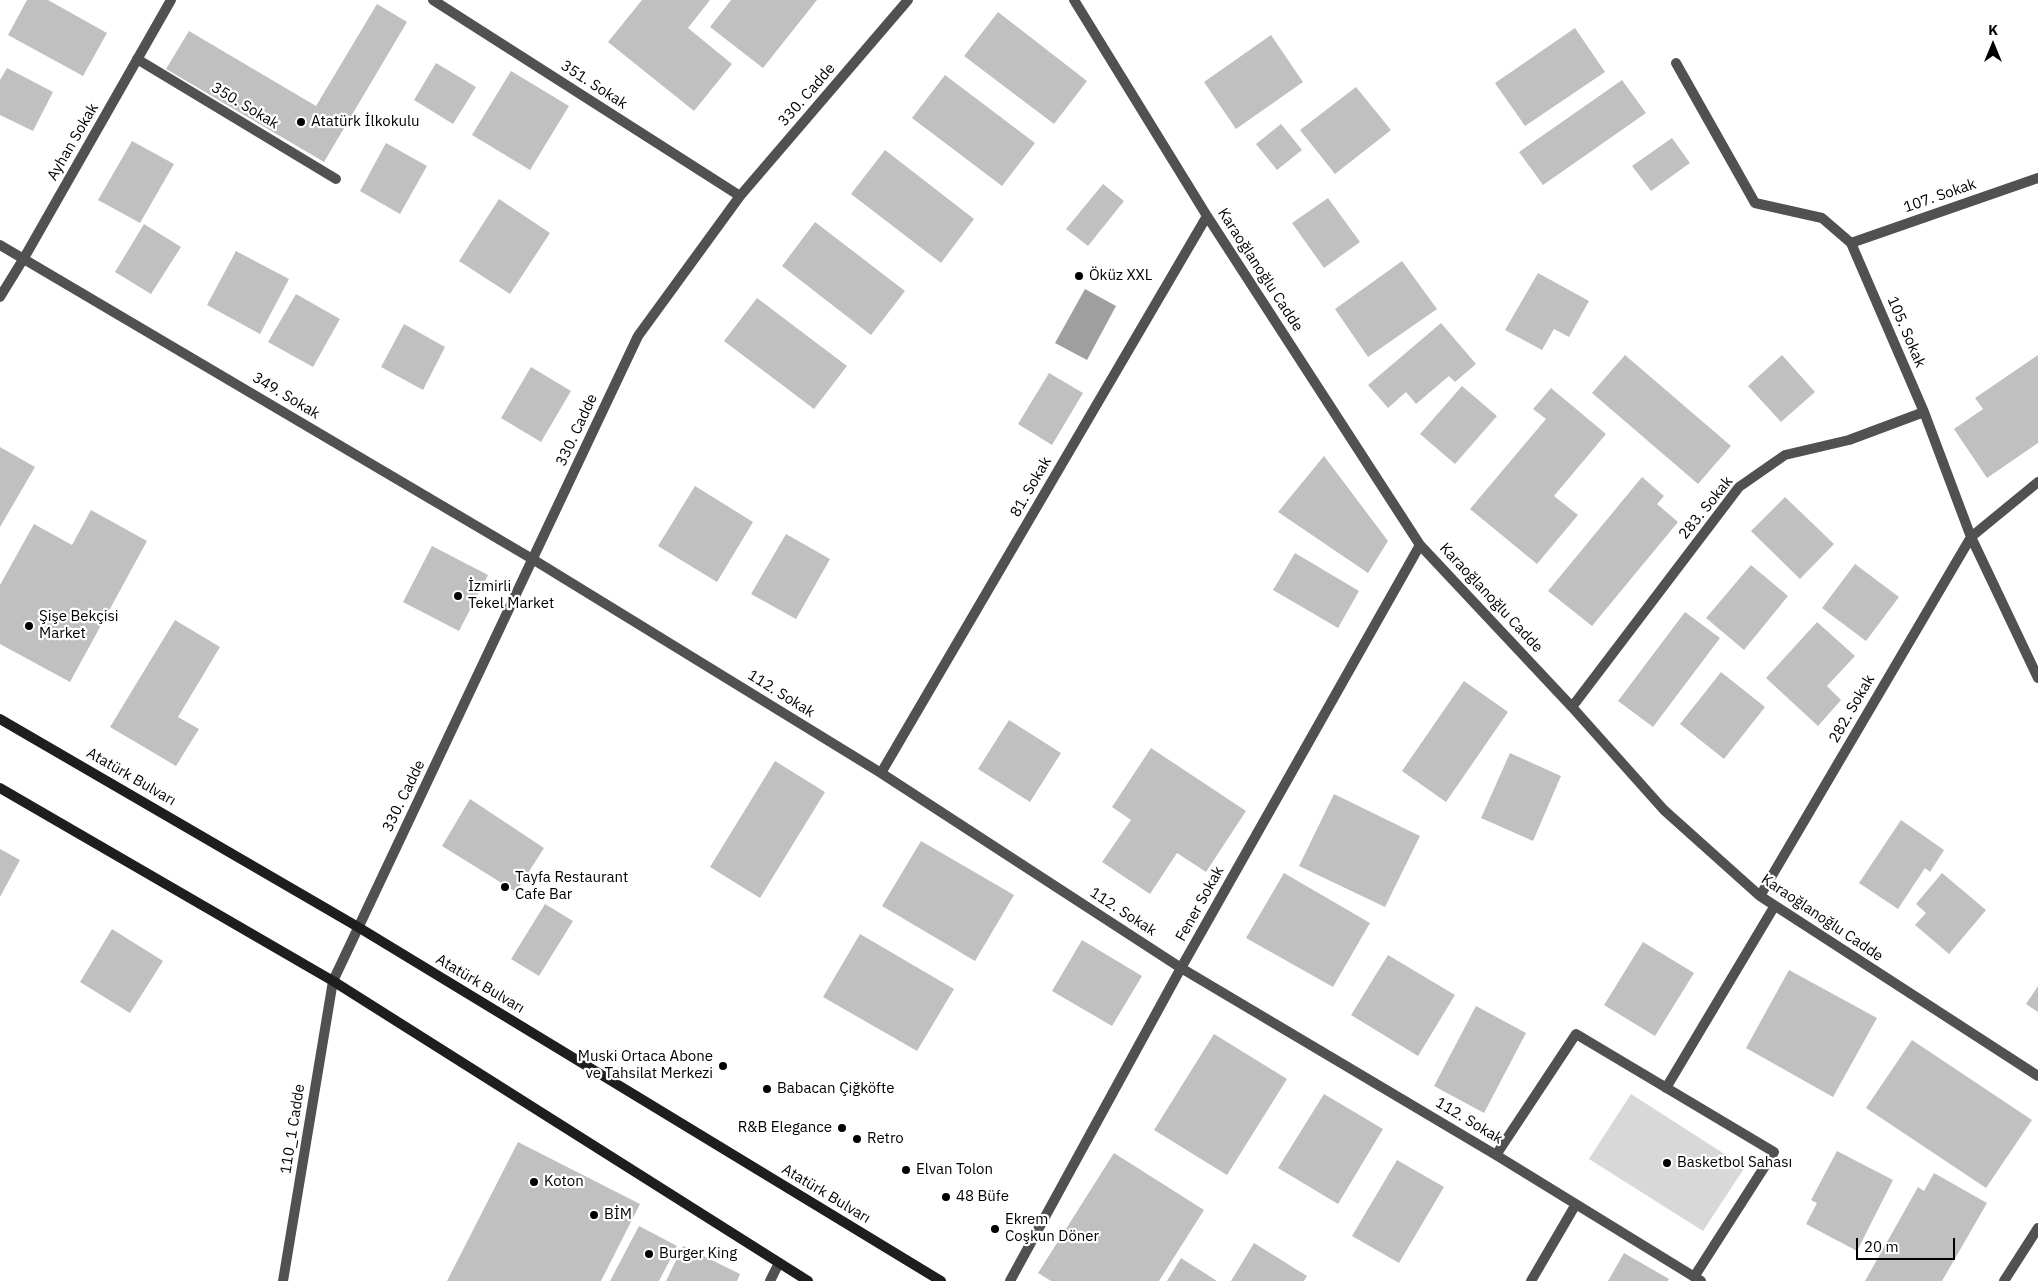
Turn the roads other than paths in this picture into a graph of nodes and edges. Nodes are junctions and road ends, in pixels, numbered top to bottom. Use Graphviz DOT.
graph roads {
  1 [pos="171,0"];
  2 [pos="433,0"];
  3 [pos="908,0"];
  4 [pos="1074,0"];
  5 [pos="137,59"];
  6 [pos="1676,63"];
  7 [pos="2038,178"];
  8 [pos="336,179"];
  9 [pos="740,196"];
  10 [pos="1208,216"];
  11 [pos="1851,243"];
  12 [pos="0,245"];
  13 [pos="24,258"];
  14 [pos="0,297"];
  15 [pos="1924,412"];
  16 [pos="2038,482"];
  17 [pos="1971,537"];
  18 [pos="1420,545"];
  19 [pos="534,560"];
  20 [pos="2038,678"];
  21 [pos="1572,706"];
  22 [pos="0,718"];
  23 [pos="880,773"];
  24 [pos="0,788"];
  25 [pos="1760,896"];
  26 [pos="1774,907"];
  27 [pos="358,927"];
  28 [pos="1181,968"];
  29 [pos="333,981"];
  30 [pos="2038,1076"];
  31 [pos="1666,1088"];
  32 [pos="1496,1155"];
  33 [pos="1576,1204"];
  34 [pos="2038,1228"];
  35 [pos="779,1263"];
  36 [pos="287,1279"];
  37 [pos="1698,1279"];
  38 [pos="770,1281"];
  39 [pos="808,1281"];
  40 [pos="940,1281"];
  41 [pos="1010,1281"];
  42 [pos="1531,1281"];
  43 [pos="2004,1281"];
  1 -- 5 [label="street, Ayhan Sokak"];
  2 -- 9 [label="street, 351. Sokak"];
  3 -- 9 [label="street, 330. Cadde"];
  4 -- 10 [label="street, Karaoğlanoğlu Cadde"];
  5 -- 8 [label="street, 350. Sokak"];
  5 -- 13 [label="street, Ayhan Sokak"];
  6 -- 11 [label="street, 105. Sokak"];
  7 -- 11 [label="street, 107. Sokak"];
  9 -- 19 [label="street, 330. Cadde"];
  10 -- 18 [label="street, Karaoğlanoğlu Cadde"];
  10 -- 23 [label="street, 81. Sokak"];
  11 -- 15 [label="street, 105. Sokak"];
  12 -- 13 [label="street, 349. Sokak"];
  13 -- 14 [label="street, Ayhan Sokak"];
  13 -- 19 [label="street, 349. Sokak"];
  15 -- 17 [label="street, 105. Sokak"];
  15 -- 21 [label="street, 283. Sokak"];
  16 -- 17 [label="street"];
  17 -- 20 [label="street, 105. Sokak"];
  17 -- 25 [label="street, 282. Sokak"];
  18 -- 21 [label="street, Karaoğlanoğlu Cadde"];
  18 -- 28 [label="street, Fener Sokak"];
  19 -- 23 [label="street, 112. Sokak"];
  19 -- 27 [label="street, 330. Cadde"];
  21 -- 25 [label="street, Karaoğlanoğlu Cadde"];
  22 -- 27 [label="main road, Atatürk Bulvarı"];
  23 -- 28 [label="street, 112. Sokak"];
  24 -- 29 [label="main road"];
  25 -- 26 [label="street, Karaoğlanoğlu Cadde"];
  26 -- 30 [label="street, Karaoğlanoğlu Cadde"];
  26 -- 31 [label="street"];
  27 -- 29 [label="street, 330. Cadde"];
  27 -- 40 [label="main road, Atatürk Bulvarı"];
  28 -- 32 [label="street, 112. Sokak"];
  28 -- 41 [label="street, Fener Sokak"];
  29 -- 35 [label="main road"];
  29 -- 36 [label="street, 110_1 Cadde"];
  31 -- 32 [label="street"];
  31 -- 37 [label="street"];
  32 -- 33 [label="street, 112. Sokak"];
  33 -- 37 [label="street, 112. Sokak"];
  33 -- 42 [label="street"];
  34 -- 43 [label="street"];
  35 -- 38 [label="street"];
  35 -- 39 [label="main road"];
}
